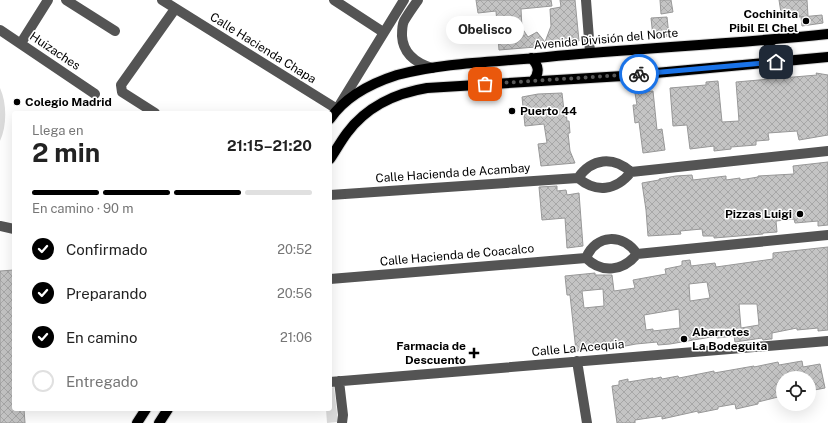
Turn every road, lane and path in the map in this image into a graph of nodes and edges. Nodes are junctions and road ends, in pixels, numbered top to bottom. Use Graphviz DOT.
graph roads {
  1 [pos="48,0"];
  2 [pos="66,0"];
  3 [pos="162,0"];
  4 [pos="334,0"];
  5 [pos="404,0"];
  6 [pos="418,0"];
  7 [pos="586,0"];
  8 [pos="175,9"];
  9 [pos="0,30"];
  10 [pos="115,31"];
  11 [pos="383,32"];
  12 [pos="828,34"];
  13 [pos="784,39"];
  14 [pos="765,40"];
  15 [pos="21,43"];
  16 [pos="590,52"];
  17 [pos="828,56"];
  18 [pos="546,57"];
  19 [pos="531,58"];
  20 [pos="809,58"];
  21 [pos="786,61"];
  22 [pos="767,62"];
  23 [pos="828,65"];
  24 [pos="432,68"];
  25 [pos="549,80"];
  26 [pos="533,81"];
  27 [pos="95,94"];
  28 [pos="337,109"];
  29 [pos="152,111"];
  30 [pos="332,116"];
  31 [pos="828,152"];
  32 [pos="332,156"];
  33 [pos="631,172"];
  34 [pos="578,178"];
  35 [pos="332,195"];
  36 [pos="0,226"];
  37 [pos="12,229"];
  38 [pos="828,235"];
  39 [pos="637,254"];
  40 [pos="586,258"];
  41 [pos="332,279"];
  42 [pos="828,341"];
  43 [pos="577,361"];
  44 [pos="334,381"];
  45 [pos="145,411"];
  46 [pos="167,411"];
  47 [pos="137,423"];
  48 [pos="159,423"];
  49 [pos="342,423"];
  50 [pos="587,423"];
  1 -- 15 [label="street"];
  2 -- 10 [label="street"];
  3 -- 8 [label="street, Calle Hacienda Chapa"];
  4 -- 11 [label="street"];
  5 -- 11 [label="street"];
  6 -- 24 [label="street"];
  7 -- 16 [label="street"];
  8 -- 28 [label="street, Calle Hacienda Chapa"];
  8 -- 29 [label="street"];
  9 -- 15 [label="street, Huizaches"];
  11 -- 28 [label="street"];
  12 -- 13 [label="main road, Avenida División del Norte"];
  13 -- 14 [label="main road, Avenida División del Norte"];
  13 -- 21 [label="main road"];
  14 -- 16 [label="main road, Avenida División del Norte"];
  14 -- 22 [label="main road"];
  15 -- 27 [label="street, Huizaches"];
  16 -- 18 [label="main road, Avenida División del Norte"];
  17 -- 20 [label="main road"];
  18 -- 19 [label="main road, Avenida División del Norte"];
  18 -- 25 [label="main road"];
  19 -- 24 [label="main road, Avenida División del Norte"];
  19 -- 26 [label="main road"];
  20 -- 21 [label="main road"];
  20 -- 23 [label="main road"];
  21 -- 22 [label="main road"];
  22 -- 25 [label="main road"];
  24 -- 28 [label="main road, Avenida División del Norte"];
  25 -- 26 [label="main road"];
  26 -- 32 [label="main road"];
  28 -- 30 [label="main road, Avenida División del Norte"];
  31 -- 33 [label="street"];
  33 -- 34 [label="street"];
  33 -- 34 [label="street"];
  34 -- 35 [label="street, Calle Hacienda de Acambay"];
  36 -- 37 [label="street"];
  38 -- 39 [label="street"];
  39 -- 40 [label="street"];
  39 -- 40 [label="street"];
  40 -- 41 [label="street, Calle Hacienda de Coacalco"];
  42 -- 43 [label="street, Calle La Acequia"];
  43 -- 44 [label="street, Calle La Acequia"];
  43 -- 50 [label="street"];
  44 -- 49 [label="street"];
  45 -- 47 [label="main road"];
  46 -- 48 [label="main road"];
}
